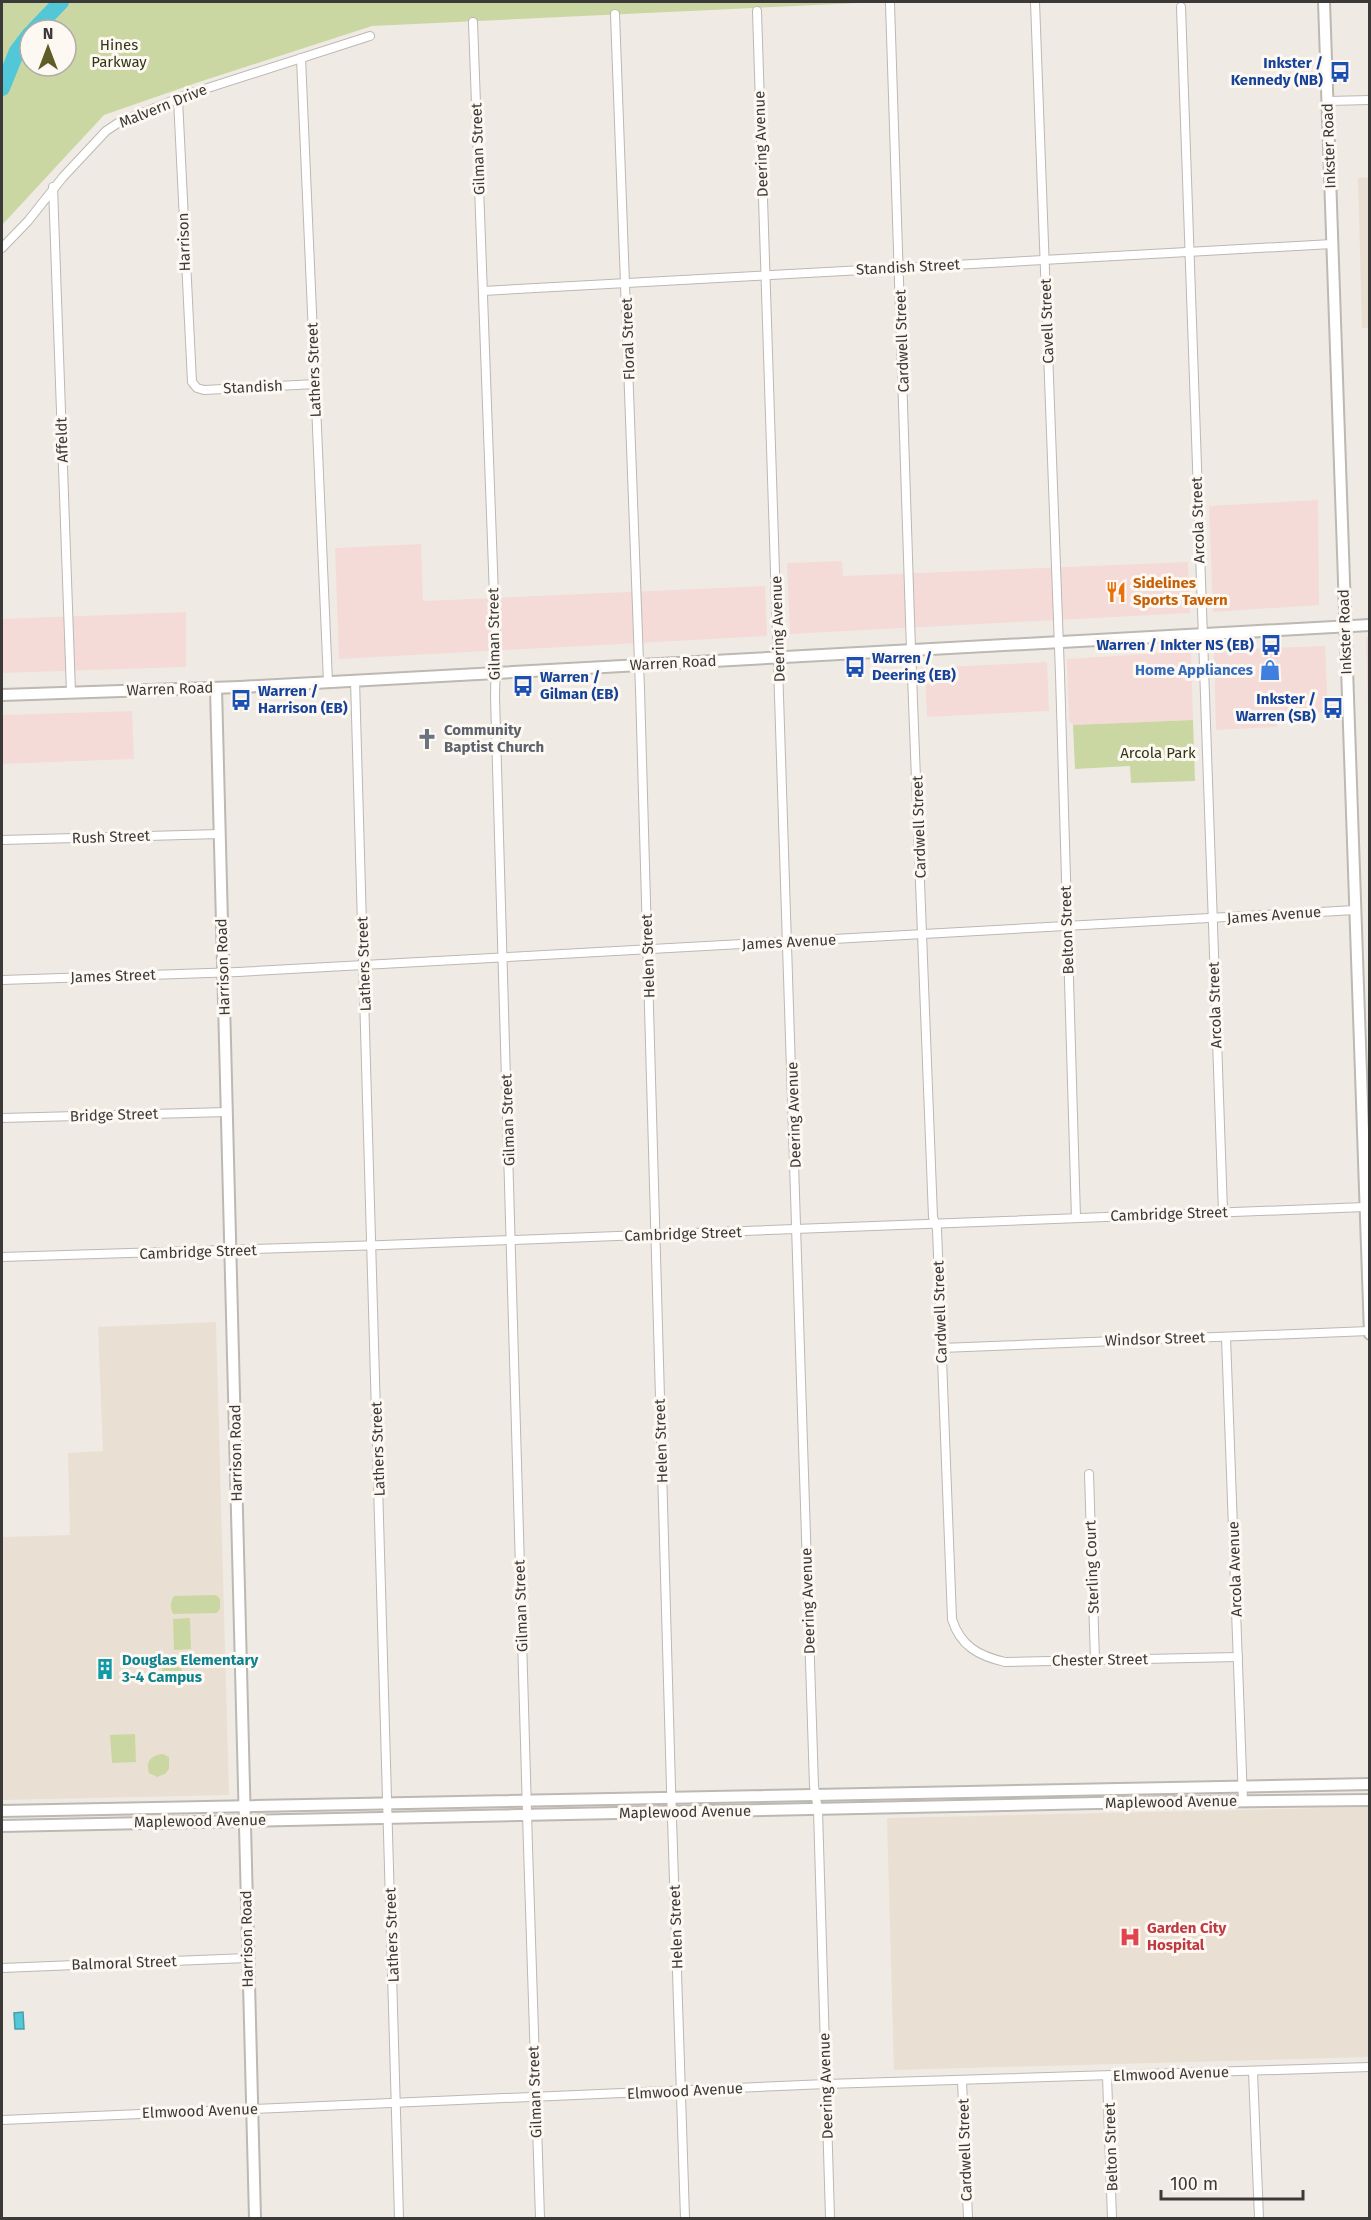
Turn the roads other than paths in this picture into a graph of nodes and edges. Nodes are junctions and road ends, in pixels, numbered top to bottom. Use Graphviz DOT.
graph roads {
  1 [pos="1035,2"];
  2 [pos="1324,2"];
  3 [pos="890,4"];
  4 [pos="1181,7"];
  5 [pos="757,11"];
  6 [pos="615,14"];
  7 [pos="473,22"];
  8 [pos="370,36"];
  9 [pos="301,58"];
  10 [pos="178,99"];
  11 [pos="1370,100"];
  12 [pos="1328,101"];
  13 [pos="53,187"];
  14 [pos="1332,244"];
  15 [pos="2,248"];
  16 [pos="1191,251"];
  17 [pos="1046,260"];
  18 [pos="900,268"];
  19 [pos="766,275"];
  20 [pos="626,283"];
  21 [pos="483,291"];
  22 [pos="315,384"];
  23 [pos="193,385"];
  24 [pos="1370,625"];
  25 [pos="1344,626"];
  26 [pos="1201,634"];
  27 [pos="1058,641"];
  28 [pos="911,650"];
  29 [pos="779,657"];
  30 [pos="639,664"];
  31 [pos="495,672"];
  32 [pos="355,680"];
  33 [pos="328,682"];
  34 [pos="216,688"];
  35 [pos="71,692"];
  36 [pos="2,695"];
  37 [pos="220,834"];
  38 [pos="2,840"];
  39 [pos="1355,910"];
  40 [pos="1211,919"];
  41 [pos="1067,927"];
  42 [pos="923,934"];
  43 [pos="788,942"];
  44 [pos="648,949"];
  45 [pos="503,957"];
  46 [pos="364,965"];
  47 [pos="224,973"];
  48 [pos="2,980"];
  49 [pos="227,1112"];
  50 [pos="2,1118"];
  51 [pos="1367,1183"];
  52 [pos="1365,1207"];
  53 [pos="1223,1212"];
  54 [pos="1076,1218"];
  55 [pos="935,1223"];
  56 [pos="797,1229"];
  57 [pos="655,1235"];
  58 [pos="511,1240"];
  59 [pos="372,1245"];
  60 [pos="231,1251"];
  61 [pos="1368,1252"];
  62 [pos="2,1257"];
  63 [pos="1370,1332"];
  64 [pos="1226,1337"];
  65 [pos="941,1348"];
  66 [pos="1089,1474"];
  67 [pos="966,1645"];
  68 [pos="1238,1657"];
  69 [pos="1095,1660"];
  70 [pos="1370,1784"];
  71 [pos="1242,1787"];
  72 [pos="1097,1790"];
  73 [pos="952,1793"];
  74 [pos="815,1796"];
  75 [pos="671,1798"];
  76 [pos="1370,1800"];
  77 [pos="526,1801"];
  78 [pos="1243,1801"];
  79 [pos="388,1803"];
  80 [pos="1097,1803"];
  81 [pos="952,1806"];
  82 [pos="245,1807"];
  83 [pos="818,1810"];
  84 [pos="2,1811"];
  85 [pos="672,1812"];
  86 [pos="527,1815"];
  87 [pos="388,1817"];
  88 [pos="246,1820"];
  89 [pos="2,1826"];
  90 [pos="247,1958"];
  91 [pos="2,1968"];
  92 [pos="1370,2067"];
  93 [pos="1253,2072"];
  94 [pos="1107,2076"];
  95 [pos="962,2081"];
  96 [pos="826,2084"];
  97 [pos="681,2091"];
  98 [pos="535,2097"];
  99 [pos="397,2103"];
  100 [pos="253,2109"];
  101 [pos="2,2120"];
  102 [pos="255,2218"];
  103 [pos="399,2218"];
  104 [pos="540,2218"];
  105 [pos="685,2218"];
  106 [pos="830,2218"];
  107 [pos="968,2218"];
  108 [pos="1112,2218"];
  109 [pos="1259,2218"];
  1 -- 17 [label="street, Cavell Street"];
  2 -- 12 [label="street, Inkster Road"];
  3 -- 18 [label="street, Cardwell Street"];
  4 -- 16 [label="street, Arcola Street"];
  5 -- 19 [label="street, Deering Avenue"];
  6 -- 20 [label="street, Floral Street"];
  7 -- 21 [label="street, Gilman Street"];
  8 -- 9 [label="street, Malvern Drive"];
  9 -- 10 [label="street, Malvern Drive"];
  9 -- 22 [label="street, Lathers Street"];
  10 -- 13 [label="street, Malvern Drive"];
  10 -- 23 [label="street, Harrison"];
  11 -- 12 [label="street"];
  12 -- 14 [label="street, Inkster Road"];
  13 -- 15 [label="street, Malvern Drive"];
  13 -- 35 [label="street, Affeldt"];
  14 -- 16 [label="street, Standish Street"];
  14 -- 25 [label="street, Inkster Road"];
  16 -- 17 [label="street, Standish Street"];
  16 -- 26 [label="street, Arcola Street"];
  17 -- 18 [label="street, Standish Street"];
  17 -- 27 [label="street, Cavell Street"];
  18 -- 19 [label="street, Standish Street"];
  18 -- 28 [label="street, Cardwell Street"];
  19 -- 20 [label="street, Standish Street"];
  19 -- 29 [label="street, Deering Avenue"];
  20 -- 21 [label="street, Standish Street"];
  20 -- 30 [label="street, Floral Street"];
  21 -- 31 [label="street, Gilman Street"];
  22 -- 23 [label="street, Standish"];
  22 -- 33 [label="street, Lathers Street"];
  24 -- 25 [label="street, Warren Road"];
  25 -- 26 [label="street, Warren Road"];
  25 -- 39 [label="street, Inkster Road"];
  26 -- 27 [label="street, Warren Road"];
  26 -- 40 [label="street, Arcola Street"];
  27 -- 28 [label="street, Warren Road"];
  27 -- 41 [label="street, Belton Street"];
  28 -- 29 [label="street, Warren Road"];
  28 -- 42 [label="street, Cardwell Street"];
  29 -- 30 [label="street, Warren Road"];
  29 -- 43 [label="street, Deering Avenue"];
  30 -- 31 [label="street, Warren Road"];
  30 -- 44 [label="street, Helen Street"];
  31 -- 32 [label="street, Warren Road"];
  31 -- 45 [label="street, Gilman Street"];
  32 -- 33 [label="street, Warren Road"];
  32 -- 46 [label="street, Lathers Street"];
  33 -- 34 [label="street, Warren Road"];
  34 -- 35 [label="street, Warren Road"];
  34 -- 37 [label="street, Harrison Road"];
  35 -- 36 [label="street, Warren Road"];
  37 -- 38 [label="street, Rush Street"];
  37 -- 47 [label="street, Harrison Road"];
  39 -- 40 [label="street, James Avenue"];
  39 -- 51 [label="street, Inkster Road"];
  40 -- 41 [label="street, James Avenue"];
  40 -- 53 [label="street, Arcola Street"];
  41 -- 42 [label="street, James Avenue"];
  41 -- 54 [label="street, Belton Street"];
  42 -- 43 [label="street, James Avenue"];
  42 -- 55 [label="street, Cardwell Street"];
  43 -- 44 [label="street, James Avenue"];
  43 -- 56 [label="street, Deering Avenue"];
  44 -- 45 [label="street, James Avenue"];
  44 -- 57 [label="street, Helen Street"];
  45 -- 46 [label="street, James Avenue"];
  45 -- 58 [label="street, Gilman Street"];
  46 -- 47 [label="street, James Avenue"];
  46 -- 59 [label="street, Lathers Street"];
  47 -- 48 [label="street, James Street"];
  47 -- 49 [label="street, Harrison Road"];
  49 -- 50 [label="street, Bridge Street"];
  49 -- 60 [label="street, Harrison Road"];
  51 -- 52 [label="street, Inkster Road"];
  52 -- 53 [label="street, Cambridge Street"];
  52 -- 61 [label="street, Inkster Road"];
  53 -- 54 [label="street, Cambridge Street"];
  54 -- 55 [label="street, Cambridge Street"];
  55 -- 56 [label="street, Cambridge Street"];
  55 -- 65 [label="street, Cardwell Street"];
  56 -- 57 [label="street, Cambridge Street"];
  56 -- 74 [label="street, Deering Avenue"];
  57 -- 58 [label="street, Cambridge Street"];
  57 -- 75 [label="street, Helen Street"];
  58 -- 59 [label="street, Cambridge Street"];
  58 -- 77 [label="street, Gilman Street"];
  59 -- 60 [label="street, Cambridge Street"];
  59 -- 79 [label="street, Lathers Street"];
  60 -- 62 [label="street, Cambridge Street"];
  60 -- 82 [label="street, Harrison Road"];
  61 -- 63 [label="street, Inkster Road"];
  63 -- 64 [label="street, Windsor Street"];
  64 -- 65 [label="street, Windsor Street"];
  64 -- 68 [label="street, Arcola Avenue"];
  65 -- 67 [label="street, Cardwell Street"];
  66 -- 69 [label="street, Sterling Court"];
  67 -- 69 [label="street, Chester Street"];
  68 -- 69 [label="street, Chester Street"];
  68 -- 71 [label="street, Arcola Avenue"];
  70 -- 71 [label="street, Maplewood Avenue"];
  71 -- 72 [label="street, Maplewood Avenue"];
  71 -- 78 [label="street, Arcola Avenue"];
  72 -- 73 [label="street, Maplewood Avenue"];
  72 -- 80 [label="street"];
  73 -- 74 [label="street, Maplewood Avenue"];
  73 -- 81 [label="street"];
  74 -- 75 [label="street, Maplewood Avenue"];
  74 -- 83 [label="street, Deering Avenue"];
  75 -- 77 [label="street, Maplewood Avenue"];
  75 -- 85 [label="street, Helen Street"];
  76 -- 78 [label="street, Maplewood Avenue"];
  77 -- 79 [label="street, Maplewood Avenue"];
  77 -- 86 [label="street, Gilman Street"];
  78 -- 80 [label="street, Maplewood Avenue"];
  79 -- 82 [label="street, Maplewood Avenue"];
  79 -- 87 [label="street, Lathers Street"];
  80 -- 81 [label="street, Maplewood Avenue"];
  81 -- 83 [label="street, Maplewood Avenue"];
  82 -- 84 [label="street, Maplewood Avenue"];
  82 -- 88 [label="street, Harrison Road"];
  83 -- 85 [label="street, Maplewood Avenue"];
  83 -- 96 [label="street, Deering Avenue"];
  85 -- 86 [label="street, Maplewood Avenue"];
  85 -- 97 [label="street, Helen Street"];
  86 -- 87 [label="street, Maplewood Avenue"];
  86 -- 98 [label="street, Gilman Street"];
  87 -- 88 [label="street, Maplewood Avenue"];
  87 -- 99 [label="street, Lathers Street"];
  88 -- 89 [label="street, Maplewood Avenue"];
  88 -- 90 [label="street, Harrison Road"];
  90 -- 91 [label="street, Balmoral Street"];
  90 -- 100 [label="street, Harrison Road"];
  92 -- 93 [label="street, Elmwood Avenue"];
  93 -- 94 [label="street, Elmwood Avenue"];
  93 -- 109 [label="street"];
  94 -- 95 [label="street, Elmwood Avenue"];
  94 -- 108 [label="street, Belton Street"];
  95 -- 96 [label="street, Elmwood Avenue"];
  95 -- 107 [label="street, Cardwell Street"];
  96 -- 97 [label="street, Elmwood Avenue"];
  96 -- 106 [label="street, Deering Avenue"];
  97 -- 98 [label="street, Elmwood Avenue"];
  97 -- 105 [label="street, Helen Street"];
  98 -- 99 [label="street, Elmwood Avenue"];
  98 -- 104 [label="street, Gilman Street"];
  99 -- 100 [label="street, Elmwood Avenue"];
  99 -- 103 [label="street, Lathers Street"];
  100 -- 101 [label="street, Elmwood Avenue"];
  100 -- 102 [label="street, Harrison Road"];
}
